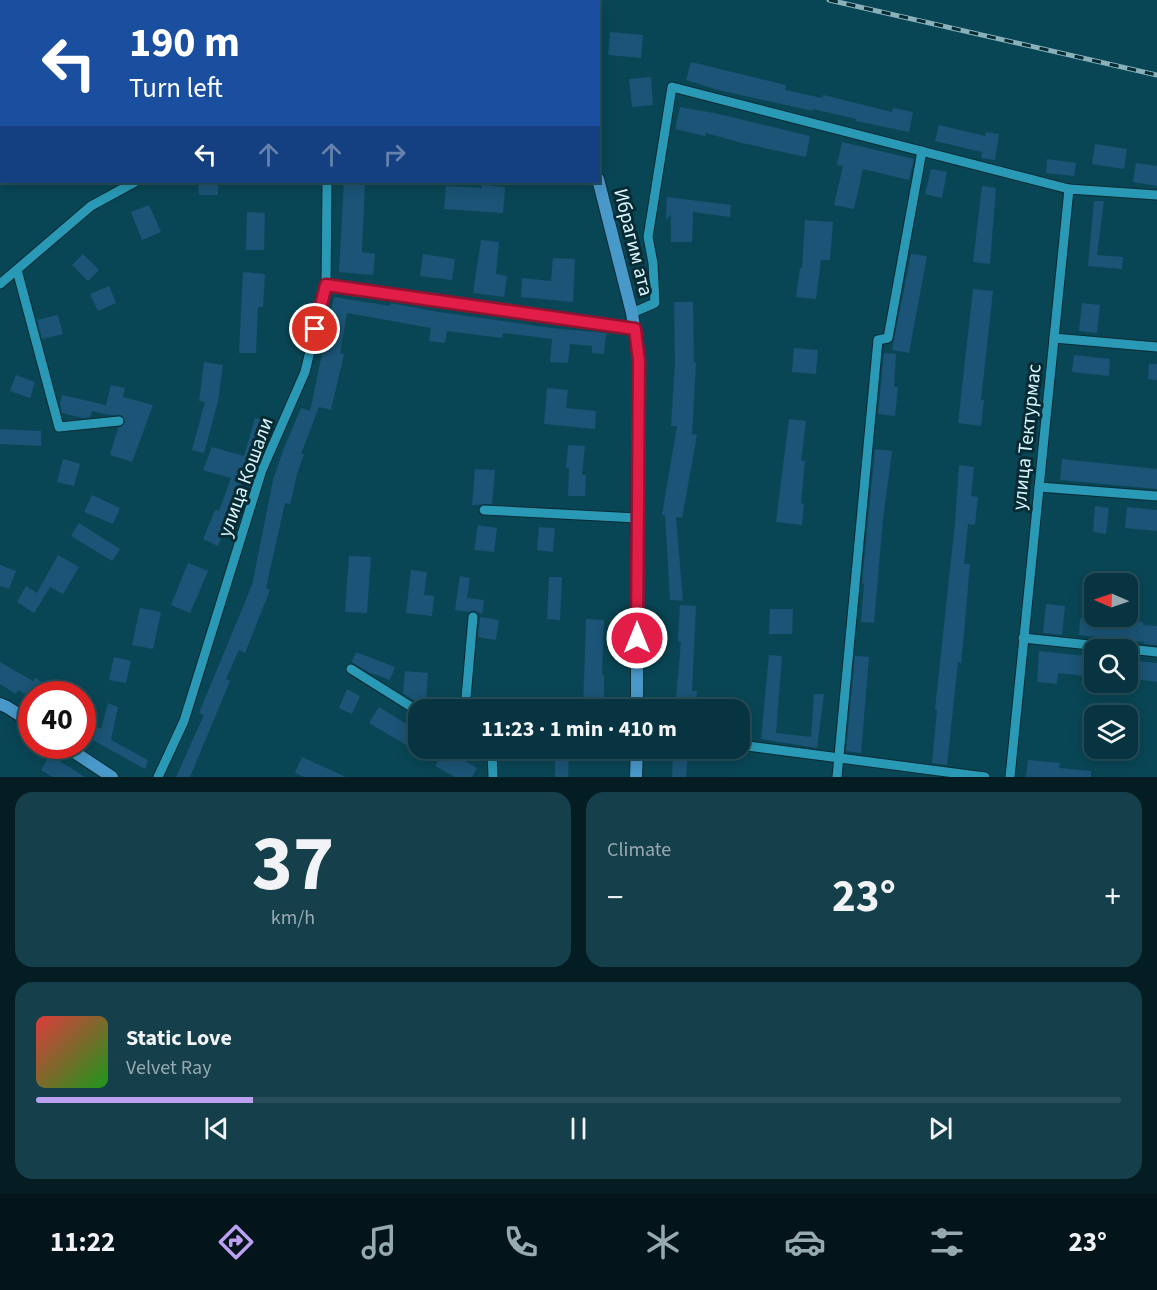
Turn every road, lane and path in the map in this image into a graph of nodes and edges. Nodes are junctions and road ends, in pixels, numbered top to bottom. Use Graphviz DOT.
graph roads {
  1 [pos="921,151"];
  2 [pos="133,183"];
  3 [pos="327,183"];
  4 [pos="599,183"];
  5 [pos="1069,189"];
  6 [pos="1157,195"];
  7 [pos="16,270"];
  8 [pos="0,284"];
  9 [pos="326,285"];
  10 [pos="632,313"];
  11 [pos="635,329"];
  12 [pos="1054,338"];
  13 [pos="1157,346"];
  14 [pos="119,421"];
  15 [pos="1039,487"];
  16 [pos="1157,496"];
  17 [pos="484,510"];
  18 [pos="637,518"];
  19 [pos="473,617"];
  20 [pos="1023,638"];
  21 [pos="1157,652"];
  22 [pos="351,669"];
  23 [pos="466,699"];
  24 [pos="637,699"];
  25 [pos="0,704"];
  26 [pos="408,705"];
  27 [pos="18,714"];
  28 [pos="750,745"];
  29 [pos="839,757"];
  30 [pos="85,759"];
  31 [pos="492,759"];
  32 [pos="637,759"];
  33 [pos="112,777"];
  34 [pos="158,777"];
  35 [pos="493,777"];
  36 [pos="636,777"];
  37 [pos="837,777"];
  38 [pos="985,777"];
  39 [pos="1010,777"];
  1 -- 5 [label="street"];
  1 -- 10 [label="street"];
  1 -- 29 [label="street"];
  2 -- 7 [label="street"];
  3 -- 9 [label="street, улица Кошали"];
  4 -- 10 [label="street, Ибрагим ата"];
  5 -- 6 [label="street"];
  5 -- 12 [label="street, улица Тектурмас"];
  7 -- 8 [label="street"];
  7 -- 14 [label="street"];
  9 -- 11 [label="street"];
  9 -- 34 [label="street, улица Кошали"];
  10 -- 11 [label="street, Ибрагим ата"];
  11 -- 18 [label="street, Ибрагим ата"];
  12 -- 13 [label="street"];
  12 -- 15 [label="street, улица Тектурмас"];
  15 -- 16 [label="street"];
  15 -- 20 [label="street, улица Тектурмас"];
  17 -- 18 [label="street"];
  18 -- 24 [label="street, Ибрагим ата"];
  19 -- 23 [label="street"];
  20 -- 21 [label="street"];
  20 -- 39 [label="street, улица Тектурмас"];
  22 -- 26 [label="street"];
  25 -- 27 [label="street"];
  28 -- 29 [label="street"];
  29 -- 37 [label="street"];
  29 -- 38 [label="street"];
  30 -- 33 [label="street"];
  31 -- 35 [label="street"];
  32 -- 36 [label="street"];
}
